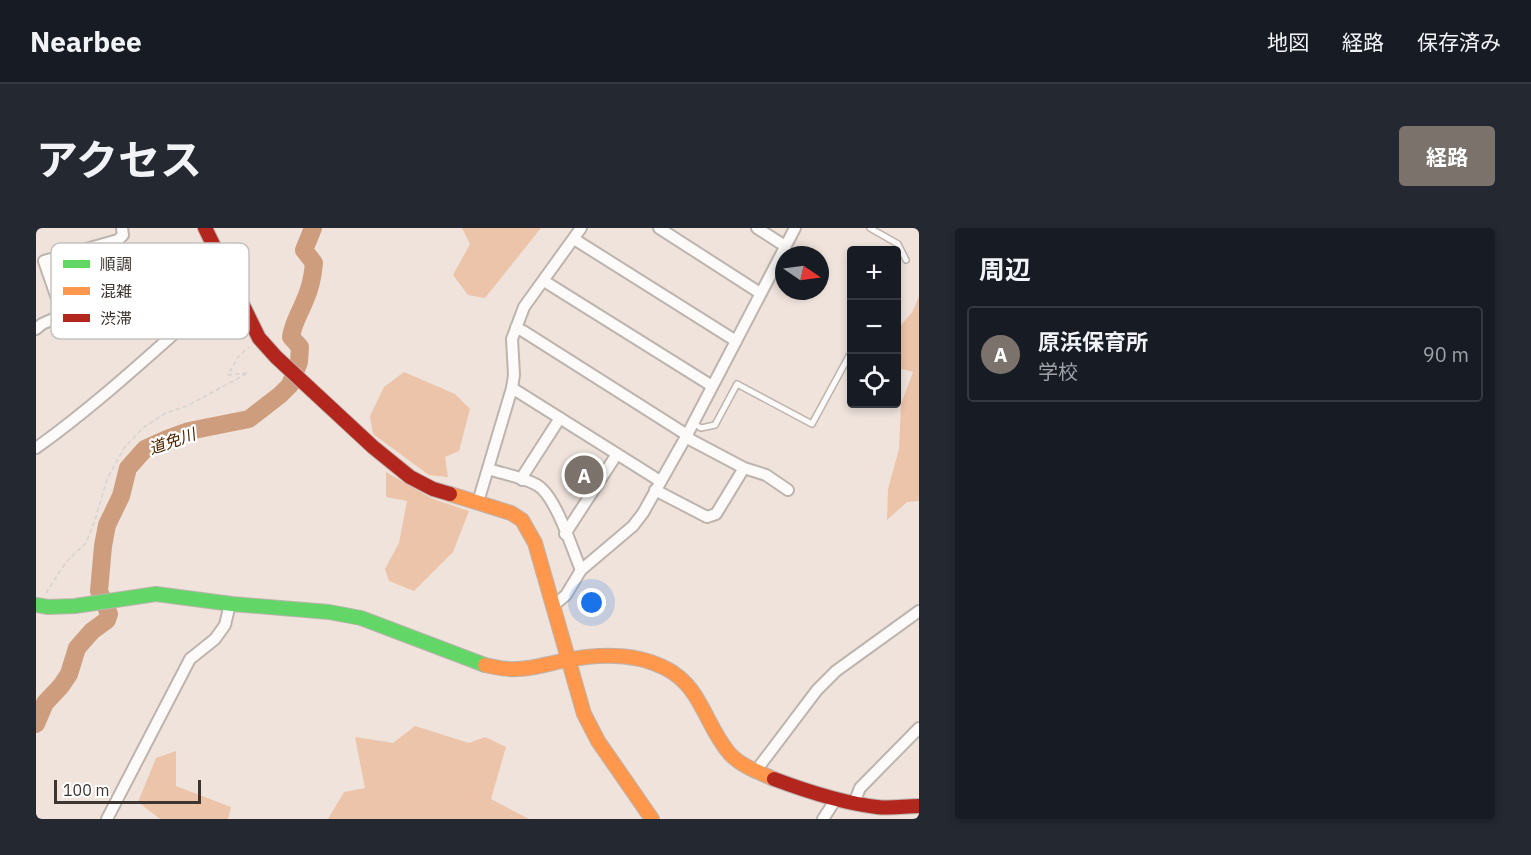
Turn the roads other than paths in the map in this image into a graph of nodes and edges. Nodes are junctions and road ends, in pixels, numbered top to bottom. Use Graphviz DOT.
graph roads {
  1 [pos="122,228"];
  2 [pos="205,228"];
  3 [pos="581,228"];
  4 [pos="659,228"];
  5 [pos="757,228"];
  6 [pos="795,228"];
  7 [pos="870,228"];
  8 [pos="574,239"];
  9 [pos="107,243"];
  10 [pos="212,243"];
  11 [pos="785,246"];
  12 [pos="51,259"];
  13 [pos="906,260"];
  14 [pos="775,265"];
  15 [pos="51,281"];
  16 [pos="544,281"];
  17 [pos="760,293"];
  18 [pos="249,319"];
  19 [pos="51,320"];
  20 [pos="516,328"];
  21 [pos="36,329"];
  22 [pos="168,339"];
  23 [pos="736,341"];
  24 [pos="847,360"];
  25 [pos="712,386"];
  26 [pos="512,388"];
  27 [pos="560,418"];
  28 [pos="693,423"];
  29 [pos="687,435"];
  30 [pos="36,448"];
  31 [pos="617,454"];
  32 [pos="744,468"];
  33 [pos="488,469"];
  34 [pos="522,480"];
  35 [pos="658,486"];
  36 [pos="788,490"];
  37 [pos="478,502"];
  38 [pos="565,534"];
  39 [pos="581,570"];
  40 [pos="230,604"];
  41 [pos="37,605"];
  42 [pos="552,606"];
  43 [pos="919,611"];
  44 [pos="567,660"];
  45 [pos="919,728"];
  46 [pos="755,772"];
  47 [pos="836,799"];
  48 [pos="854,803"];
  49 [pos="919,806"];
  50 [pos="107,819"];
  51 [pos="652,819"];
  52 [pos="823,819"];
  1 -- 9 [label="street"];
  2 -- 10 [label="street"];
  3 -- 8 [label="street"];
  4 -- 17 [label="street"];
  5 -- 11 [label="street"];
  6 -- 11 [label="street"];
  7 -- 13 [label="lane"];
  8 -- 16 [label="street"];
  8 -- 23 [label="street"];
  12 -- 15 [label="street"];
  14 -- 17 [label="street"];
  16 -- 20 [label="street"];
  16 -- 25 [label="street"];
  17 -- 23 [label="street"];
  18 -- 37 [label="street"];
  19 -- 21 [label="street"];
  20 -- 26 [label="street"];
  20 -- 29 [label="street"];
  22 -- 30 [label="street"];
  23 -- 25 [label="street"];
  24 -- 28 [label="lane"];
  25 -- 28 [label="street"];
  26 -- 27 [label="street"];
  26 -- 33 [label="street"];
  27 -- 31 [label="street"];
  27 -- 34 [label="street"];
  28 -- 29 [label="street"];
  29 -- 32 [label="street"];
  29 -- 35 [label="street"];
  31 -- 35 [label="street"];
  31 -- 38 [label="street"];
  32 -- 35 [label="street"];
  32 -- 36 [label="street"];
  33 -- 34 [label="street"];
  33 -- 37 [label="street"];
  34 -- 38 [label="street"];
  35 -- 39 [label="street"];
  37 -- 42 [label="street"];
  38 -- 39 [label="street"];
  39 -- 42 [label="street"];
  40 -- 41 [label="street"];
  40 -- 44 [label="street"];
  40 -- 50 [label="street"];
  42 -- 44 [label="street"];
  43 -- 46 [label="street"];
  44 -- 46 [label="street"];
  44 -- 51 [label="street"];
  45 -- 48 [label="street"];
  46 -- 47 [label="street"];
  47 -- 48 [label="street"];
  47 -- 52 [label="street"];
  48 -- 49 [label="street"];
}
